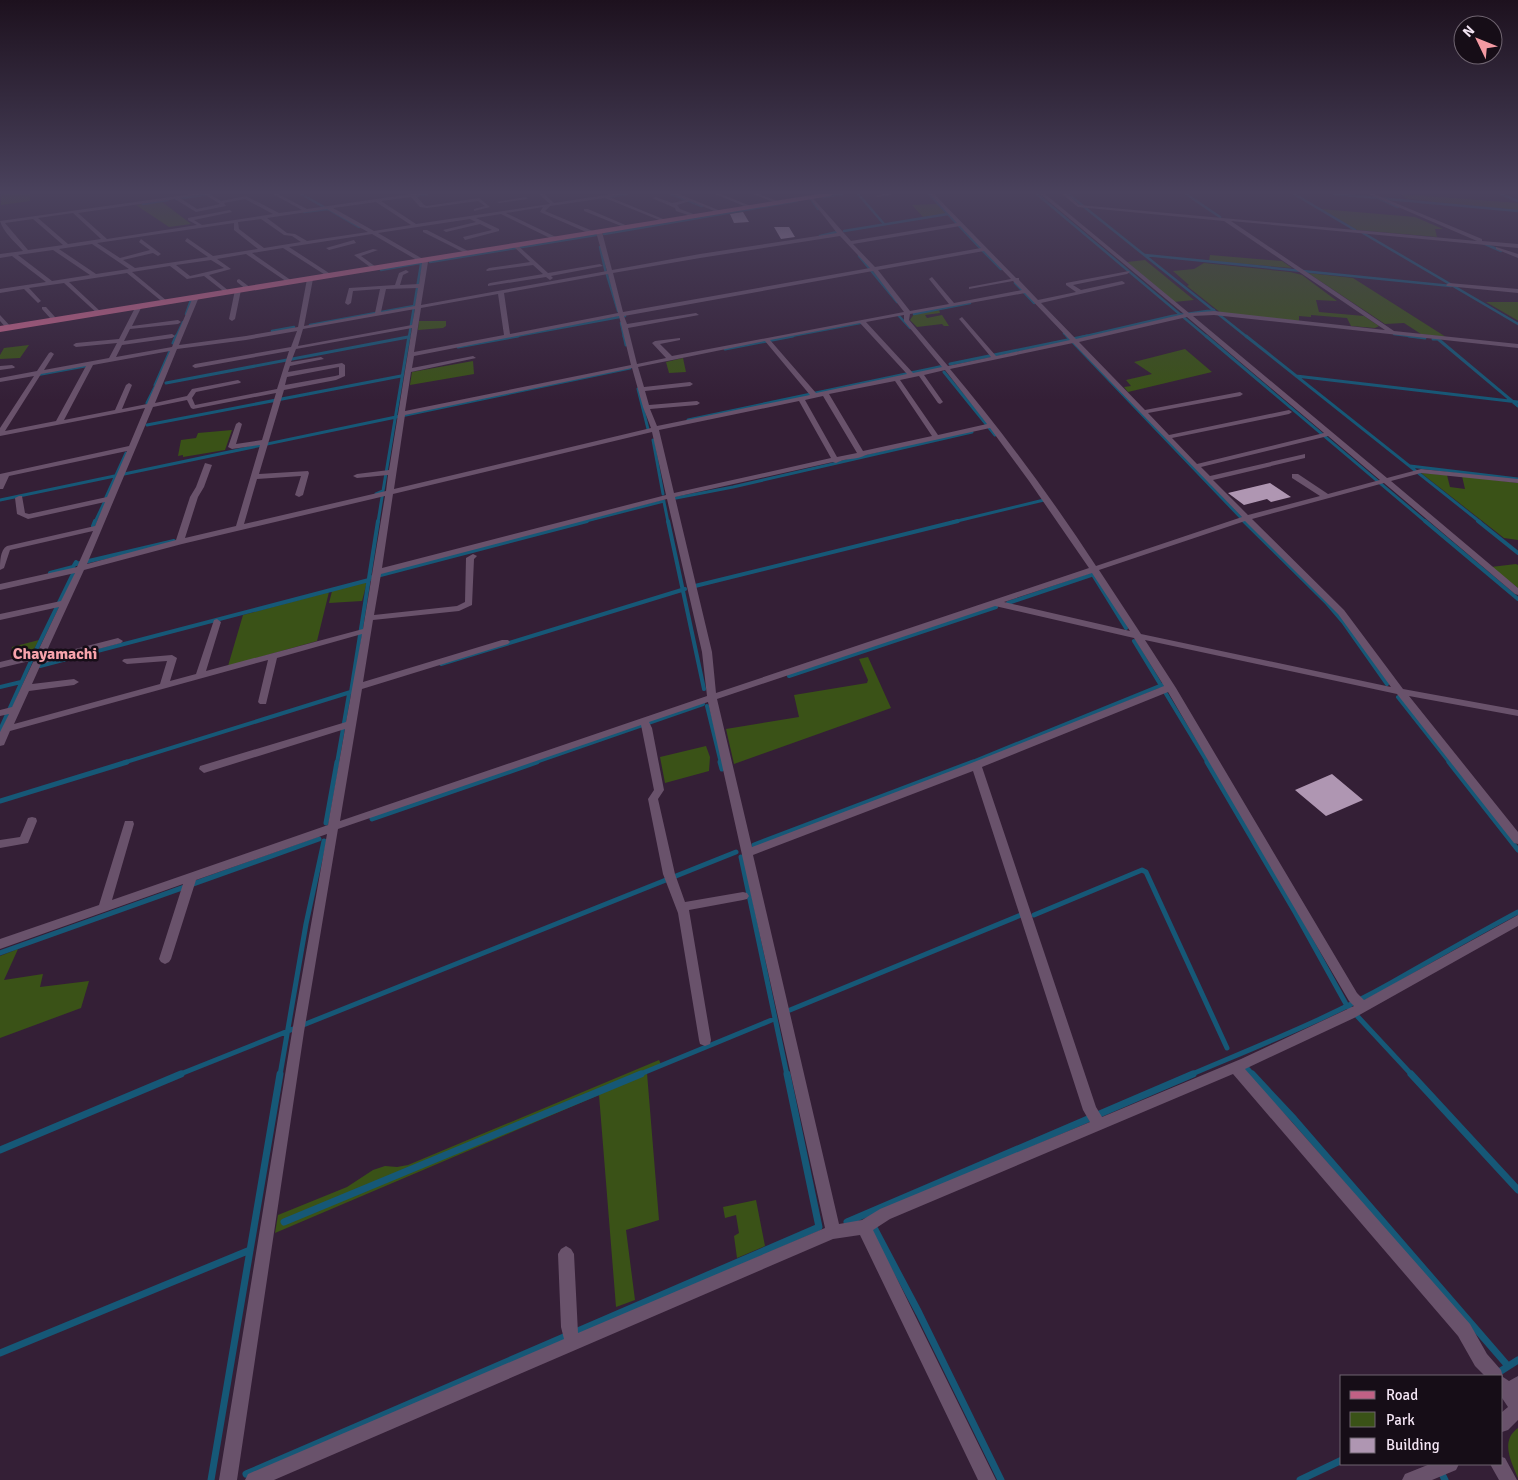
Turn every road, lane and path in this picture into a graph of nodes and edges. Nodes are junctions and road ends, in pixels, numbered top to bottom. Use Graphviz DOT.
graph roads {
  1 [pos="25,263"];
  2 [pos="76,263"];
  3 [pos="122,263"];
  4 [pos="169,263"];
  5 [pos="183,263"];
  6 [pos="221,263"];
  7 [pos="263,263"];
  8 [pos="310,263"];
  9 [pos="368,263"];
  10 [pos="405,263"];
  11 [pos="423,263"];
  12 [pos="534,263"];
  13 [pos="607,263"];
  14 [pos="670,263"];
  15 [pos="867,263"];
  16 [pos="906,263"];
  17 [pos="998,263"];
  18 [pos="1124,263"];
  19 [pos="1290,263"];
  20 [pos="171,265"];
  21 [pos="600,266"];
  22 [pos="374,268"];
  23 [pos="872,269"];
  24 [pos="489,270"];
  25 [pos="130,271"];
  26 [pos="1127,272"];
  27 [pos="401,273"];
  28 [pos="611,273"];
  29 [pos="204,274"];
  30 [pos="547,275"];
  31 [pos="95,276"];
  32 [pos="330,276"];
  33 [pos="310,280"];
  34 [pos="932,280"];
  35 [pos="1014,280"];
  36 [pos="66,282"];
  37 [pos="290,282"];
  38 [pos="554,282"];
  39 [pos="51,283"];
  40 [pos="1122,284"];
  41 [pos="490,285"];
  42 [pos="1451,285"];
  43 [pos="419,286"];
  44 [pos="397,287"];
  45 [pos="26,288"];
  46 [pos="384,288"];
  47 [pos="971,288"];
  48 [pos="239,289"];
  49 [pos="0,291"];
  50 [pos="1024,291"];
  51 [pos="227,292"];
  52 [pos="501,292"];
  53 [pos="1080,292"];
  54 [pos="1518,292"];
  55 [pos="195,299"];
  56 [pos="38,301"];
  57 [pos="165,302"];
  58 [pos="1038,302"];
  59 [pos="953,305"];
  60 [pos="44,308"];
  61 [pos="138,308"];
  62 [pos="415,308"];
  63 [pos="99,313"];
  64 [pos="378,313"];
  65 [pos="907,313"];
  66 [pos="621,315"];
  67 [pos="696,315"];
  68 [pos="1185,315"];
  69 [pos="0,317"];
  70 [pos="347,318"];
  71 [pos="232,319"];
  72 [pos="962,319"];
  73 [pos="52,320"];
  74 [pos="178,322"];
  75 [pos="862,322"];
  76 [pos="626,326"];
  77 [pos="411,327"];
  78 [pos="9,328"];
  79 [pos="128,328"];
  80 [pos="301,328"];
  81 [pos="0,329"];
  82 [pos="1393,332"];
  83 [pos="172,336"];
  84 [pos="507,337"];
  85 [pos="678,339"];
  86 [pos="1073,340"];
  87 [pos="767,341"];
  88 [pos="120,342"];
  89 [pos="76,345"];
  90 [pos="1518,346"];
  91 [pos="175,348"];
  92 [pos="294,348"];
  93 [pos="51,354"];
  94 [pos="410,356"];
  95 [pos="993,356"];
  96 [pos="473,358"];
  97 [pos="670,358"];
  98 [pos="320,359"];
  99 [pos="111,360"];
  100 [pos="289,361"];
  101 [pos="90,365"];
  102 [pos="195,366"];
  103 [pos="633,366"];
  104 [pos="12,367"];
  105 [pos="947,367"];
  106 [pos="0,368"];
  107 [pos="407,371"];
  108 [pos="920,373"];
  109 [pos="38,374"];
  110 [pos="910,374"];
  111 [pos="285,376"];
  112 [pos="896,378"];
  113 [pos="0,380"];
  114 [pos="238,382"];
  115 [pos="690,384"];
  116 [pos="129,385"];
  117 [pos="642,388"];
  118 [pos="281,389"];
  119 [pos="825,393"];
  120 [pos="813,394"];
  121 [pos="1240,394"];
  122 [pos="189,398"];
  123 [pos="802,398"];
  124 [pos="940,402"];
  125 [pos="697,403"];
  126 [pos="151,404"];
  127 [pos="646,407"];
  128 [pos="118,410"];
  129 [pos="1144,412"];
  130 [pos="1289,412"];
  131 [pos="401,416"];
  132 [pos="59,422"];
  133 [pos="239,424"];
  134 [pos="989,425"];
  135 [pos="655,429"];
  136 [pos="0,434"];
  137 [pos="1325,435"];
  138 [pos="1168,437"];
  139 [pos="937,438"];
  140 [pos="265,444"];
  141 [pos="131,448"];
  142 [pos="862,455"];
  143 [pos="1302,456"];
  144 [pos="836,461"];
  145 [pos="208,465"];
  146 [pos="1196,466"];
  147 [pos="387,473"];
  148 [pos="3,476"];
  149 [pos="357,476"];
  150 [pos="1295,476"];
  151 [pos="254,477"];
  152 [pos="1208,480"];
  153 [pos="1518,481"];
  154 [pos="1381,482"];
  155 [pos="0,487"];
  156 [pos="384,494"];
  157 [pos="298,495"];
  158 [pos="670,496"];
  159 [pos="1326,496"];
  160 [pos="19,498"];
  161 [pos="110,499"];
  162 [pos="1243,519"];
  163 [pos="239,526"];
  164 [pos="97,528"];
  165 [pos="180,540"];
  166 [pos="473,556"];
  167 [pos="82,564"];
  168 [pos="0,568"];
  169 [pos="1096,569"];
  170 [pos="377,575"];
  171 [pos="0,587"];
  172 [pos="1518,592"];
  173 [pos="994,603"];
  174 [pos="61,604"];
  175 [pos="0,617"];
  176 [pos="370,618"];
  177 [pos="217,622"];
  178 [pos="363,631"];
  179 [pos="1138,636"];
  180 [pos="118,641"];
  181 [pos="506,642"];
  182 [pos="273,657"];
  183 [pos="39,658"];
  184 [pos="127,661"];
  185 [pos="0,665"];
  186 [pos="200,677"];
  187 [pos="74,682"];
  188 [pos="164,687"];
  189 [pos="26,688"];
  190 [pos="358,689"];
  191 [pos="1166,689"];
  192 [pos="1402,693"];
  193 [pos="712,696"];
  194 [pos="263,702"];
  195 [pos="8,711"];
  196 [pos="1518,713"];
  197 [pos="645,724"];
  198 [pos="347,725"];
  199 [pos="7,729"];
  200 [pos="0,743"];
  201 [pos="976,765"];
  202 [pos="204,769"];
  203 [pos="32,821"];
  204 [pos="129,824"];
  205 [pos="335,826"];
  206 [pos="1518,840"];
  207 [pos="0,844"];
  208 [pos="748,853"];
  209 [pos="189,882"];
  210 [pos="743,896"];
  211 [pos="104,907"];
  212 [pos="681,907"];
  213 [pos="1518,920"];
  214 [pos="0,944"];
  215 [pos="165,959"];
  216 [pos="1356,1006"];
  217 [pos="705,1040"];
  218 [pos="1241,1065"];
  219 [pos="1095,1117"];
  220 [pos="869,1224"];
  221 [pos="833,1232"];
  222 [pos="566,1254"];
  223 [pos="571,1336"];
  224 [pos="1490,1371"];
  225 [pos="1509,1387"];
  226 [pos="1518,1407"];
  227 [pos="1503,1423"];
  228 [pos="1448,1465"];
  229 [pos="1500,1465"];
  230 [pos="1415,1478"];
  231 [pos="228,1480"];
  232 [pos="254,1480"];
  233 [pos="987,1480"];
  234 [pos="1508,1480"];
  1 -- 39 [label="street"];
  2 -- 31 [label="street"];
  3 -- 25 [label="street"];
  4 -- 20 [label="street"];
  5 -- 20 [label="street"];
  6 -- 29 [label="street"];
  7 -- 37 [label="street"];
  8 -- 32 [label="street"];
  9 -- 22 [label="street"];
  10 -- 22 [label="main road"];
  11 -- 43 [label="street"];
  12 -- 24 [label="street"];
  12 -- 30 [label="street"];
  13 -- 28 [label="street"];
  14 -- 28 [label="street"];
  15 -- 23 [label="street"];
  16 -- 23 [label="street"];
  17 -- 35 [label="street"];
  18 -- 68 [label="street"];
  19 -- 82 [label="street"];
  20 -- 25 [label="street"];
  20 -- 29 [label="street"];
  21 -- 30 [label="street"];
  22 -- 32 [label="main road"];
  23 -- 65 [label="street"];
  23 -- 66 [label="street"];
  25 -- 31 [label="street"];
  25 -- 57 [label="street"];
  26 -- 53 [label="street"];
  27 -- 44 [label="street"];
  28 -- 38 [label="street"];
  28 -- 66 [label="street"];
  29 -- 51 [label="street"];
  30 -- 38 [label="street"];
  30 -- 41 [label="street"];
  31 -- 36 [label="street"];
  32 -- 33 [label="main road"];
  33 -- 37 [label="main road"];
  33 -- 80 [label="street"];
  34 -- 59 [label="street"];
  35 -- 47 [label="street"];
  35 -- 50 [label="street"];
  36 -- 39 [label="street"];
  36 -- 63 [label="street"];
  37 -- 48 [label="main road"];
  38 -- 52 [label="street"];
  39 -- 45 [label="street"];
  40 -- 53 [label="street"];
  42 -- 54 [label="street"];
  43 -- 44 [label="street"];
  43 -- 62 [label="street"];
  44 -- 46 [label="street"];
  45 -- 49 [label="street"];
  45 -- 56 [label="street"];
  46 -- 64 [label="street"];
  46 -- 70 [label="street"];
  48 -- 51 [label="main road"];
  48 -- 71 [label="street"];
  50 -- 58 [label="street"];
  50 -- 59 [label="street"];
  51 -- 55 [label="main road"];
  52 -- 62 [label="street"];
  52 -- 84 [label="street"];
  53 -- 58 [label="street"];
  55 -- 57 [label="main road"];
  55 -- 91 [label="street"];
  57 -- 61 [label="main road"];
  58 -- 86 [label="street"];
  59 -- 65 [label="street"];
  60 -- 73 [label="street"];
  61 -- 63 [label="main road"];
  61 -- 79 [label="street"];
  62 -- 64 [label="street"];
  62 -- 77 [label="street"];
  63 -- 73 [label="main road"];
  64 -- 70 [label="street"];
  65 -- 75 [label="street"];
  65 -- 105 [label="street"];
  66 -- 76 [label="street"];
  66 -- 84 [label="street"];
  67 -- 76 [label="street"];
  68 -- 82 [label="street"];
  68 -- 86 [label="street"];
  68 -- 137 [label="street"];
  69 -- 78 [label="street"];
  70 -- 80 [label="street"];
  72 -- 95 [label="street"];
  73 -- 78 [label="main road"];
  74 -- 79 [label="street"];
  75 -- 87 [label="street"];
  75 -- 110 [label="street"];
  76 -- 103 [label="street"];
  77 -- 92 [label="street"];
  77 -- 94 [label="street"];
  78 -- 81 [label="main road"];
  79 -- 88 [label="street"];
  80 -- 91 [label="street"];
  80 -- 92 [label="street"];
  82 -- 90 [label="street"];
  83 -- 88 [label="street"];
  84 -- 94 [label="street"];
  85 -- 97 [label="street"];
  86 -- 95 [label="street"];
  86 -- 129 [label="street"];
  87 -- 97 [label="street"];
  87 -- 120 [label="street"];
  88 -- 89 [label="street"];
  88 -- 99 [label="street"];
  91 -- 99 [label="street"];
  91 -- 126 [label="street"];
  92 -- 100 [label="street"];
  92 -- 102 [label="street"];
  93 -- 109 [label="street"];
  94 -- 107 [label="street"];
  95 -- 105 [label="street"];
  96 -- 107 [label="street"];
  97 -- 103 [label="street"];
  98 -- 100 [label="street"];
  99 -- 101 [label="street"];
  100 -- 111 [label="street"];
  101 -- 109 [label="street"];
  101 -- 132 [label="street"];
  103 -- 117 [label="street"];
  103 -- 131 [label="street"];
  104 -- 106 [label="street"];
  105 -- 108 [label="street"];
  105 -- 134 [label="street"];
  107 -- 131 [label="street"];
  108 -- 110 [label="street"];
  108 -- 124 [label="street"];
  109 -- 113 [label="street"];
  109 -- 136 [label="street"];
  110 -- 112 [label="street"];
  111 -- 118 [label="street"];
  111 -- 118 [label="street"];
  112 -- 119 [label="street"];
  112 -- 139 [label="street"];
  114 -- 122 [label="street"];
  115 -- 117 [label="street"];
  116 -- 128 [label="street"];
  117 -- 127 [label="street"];
  118 -- 122 [label="street"];
  118 -- 140 [label="street"];
  119 -- 120 [label="street"];
  119 -- 142 [label="street"];
  120 -- 123 [label="street"];
  121 -- 129 [label="street"];
  122 -- 126 [label="street"];
  123 -- 135 [label="street"];
  123 -- 144 [label="street"];
  125 -- 127 [label="street"];
  126 -- 128 [label="street"];
  126 -- 141 [label="street"];
  127 -- 135 [label="street"];
  128 -- 132 [label="street"];
  129 -- 138 [label="street"];
  130 -- 138 [label="street"];
  131 -- 147 [label="street"];
  132 -- 136 [label="street"];
  133 -- 140 [label="street"];
  134 -- 139 [label="street"];
  134 -- 169 [label="street"];
  135 -- 156 [label="street"];
  135 -- 158 [label="street"];
  137 -- 146 [label="street"];
  137 -- 154 [label="street"];
  138 -- 146 [label="street"];
  139 -- 142 [label="street"];
  140 -- 151 [label="street"];
  141 -- 148 [label="street"];
  141 -- 161 [label="street"];
  142 -- 144 [label="street"];
  143 -- 152 [label="street"];
  144 -- 158 [label="street"];
  145 -- 165 [label="street"];
  146 -- 152 [label="street"];
  147 -- 149 [label="street"];
  147 -- 156 [label="street"];
  148 -- 155 [label="street"];
  150 -- 159 [label="street"];
  151 -- 157 [label="street"];
  151 -- 163 [label="street"];
  152 -- 162 [label="street"];
  153 -- 154 [label="street"];
  154 -- 159 [label="street"];
  154 -- 172 [label="street"];
  156 -- 163 [label="street"];
  156 -- 170 [label="street"];
  158 -- 170 [label="street"];
  158 -- 193 [label="street"];
  159 -- 162 [label="street"];
  160 -- 161 [label="street"];
  161 -- 164 [label="street"];
  162 -- 169 [label="street"];
  162 -- 192 [label="street"];
  163 -- 165 [label="street"];
  164 -- 167 [label="street"];
  164 -- 168 [label="street"];
  165 -- 167 [label="street"];
  166 -- 176 [label="street"];
  167 -- 171 [label="street"];
  167 -- 174 [label="street"];
  169 -- 173 [label="street"];
  169 -- 179 [label="street"];
  170 -- 176 [label="street"];
  173 -- 179 [label="street"];
  173 -- 193 [label="street"];
  174 -- 175 [label="street"];
  174 -- 183 [label="street"];
  176 -- 178 [label="street"];
  177 -- 186 [label="street"];
  178 -- 182 [label="street"];
  178 -- 190 [label="street"];
  179 -- 191 [label="street"];
  179 -- 192 [label="street"];
  180 -- 183 [label="street"];
  181 -- 190 [label="street"];
  182 -- 186 [label="street"];
  182 -- 194 [label="street"];
  183 -- 185 [label="street"];
  183 -- 189 [label="street"];
  184 -- 188 [label="street"];
  186 -- 188 [label="street"];
  187 -- 189 [label="street"];
  188 -- 199 [label="street"];
  189 -- 195 [label="street"];
  190 -- 198 [label="street"];
  191 -- 201 [label="street"];
  191 -- 216 [label="street"];
  192 -- 196 [label="street"];
  192 -- 206 [label="street"];
  193 -- 197 [label="street"];
  193 -- 208 [label="street"];
  195 -- 199 [label="street"];
  197 -- 205 [label="street"];
  197 -- 212 [label="street"];
  198 -- 202 [label="street"];
  198 -- 205 [label="street"];
  199 -- 200 [label="street"];
  201 -- 208 [label="street"];
  201 -- 219 [label="street"];
  203 -- 207 [label="street"];
  204 -- 211 [label="street"];
  205 -- 209 [label="street"];
  205 -- 231 [label="street"];
  208 -- 221 [label="street"];
  209 -- 211 [label="street"];
  209 -- 215 [label="street"];
  210 -- 212 [label="street"];
  211 -- 214 [label="street"];
  212 -- 217 [label="street"];
  213 -- 216 [label="street"];
  216 -- 218 [label="street"];
  218 -- 219 [label="street"];
  218 -- 224 [label="street"];
  219 -- 220 [label="street"];
  220 -- 221 [label="street"];
  220 -- 233 [label="street"];
  221 -- 223 [label="street"];
  222 -- 223 [label="street"];
  223 -- 232 [label="street"];
  225 -- 226 [label="street"];
  226 -- 227 [label="street"];
  228 -- 230 [label="street"];
  229 -- 234 [label="street"];
}
